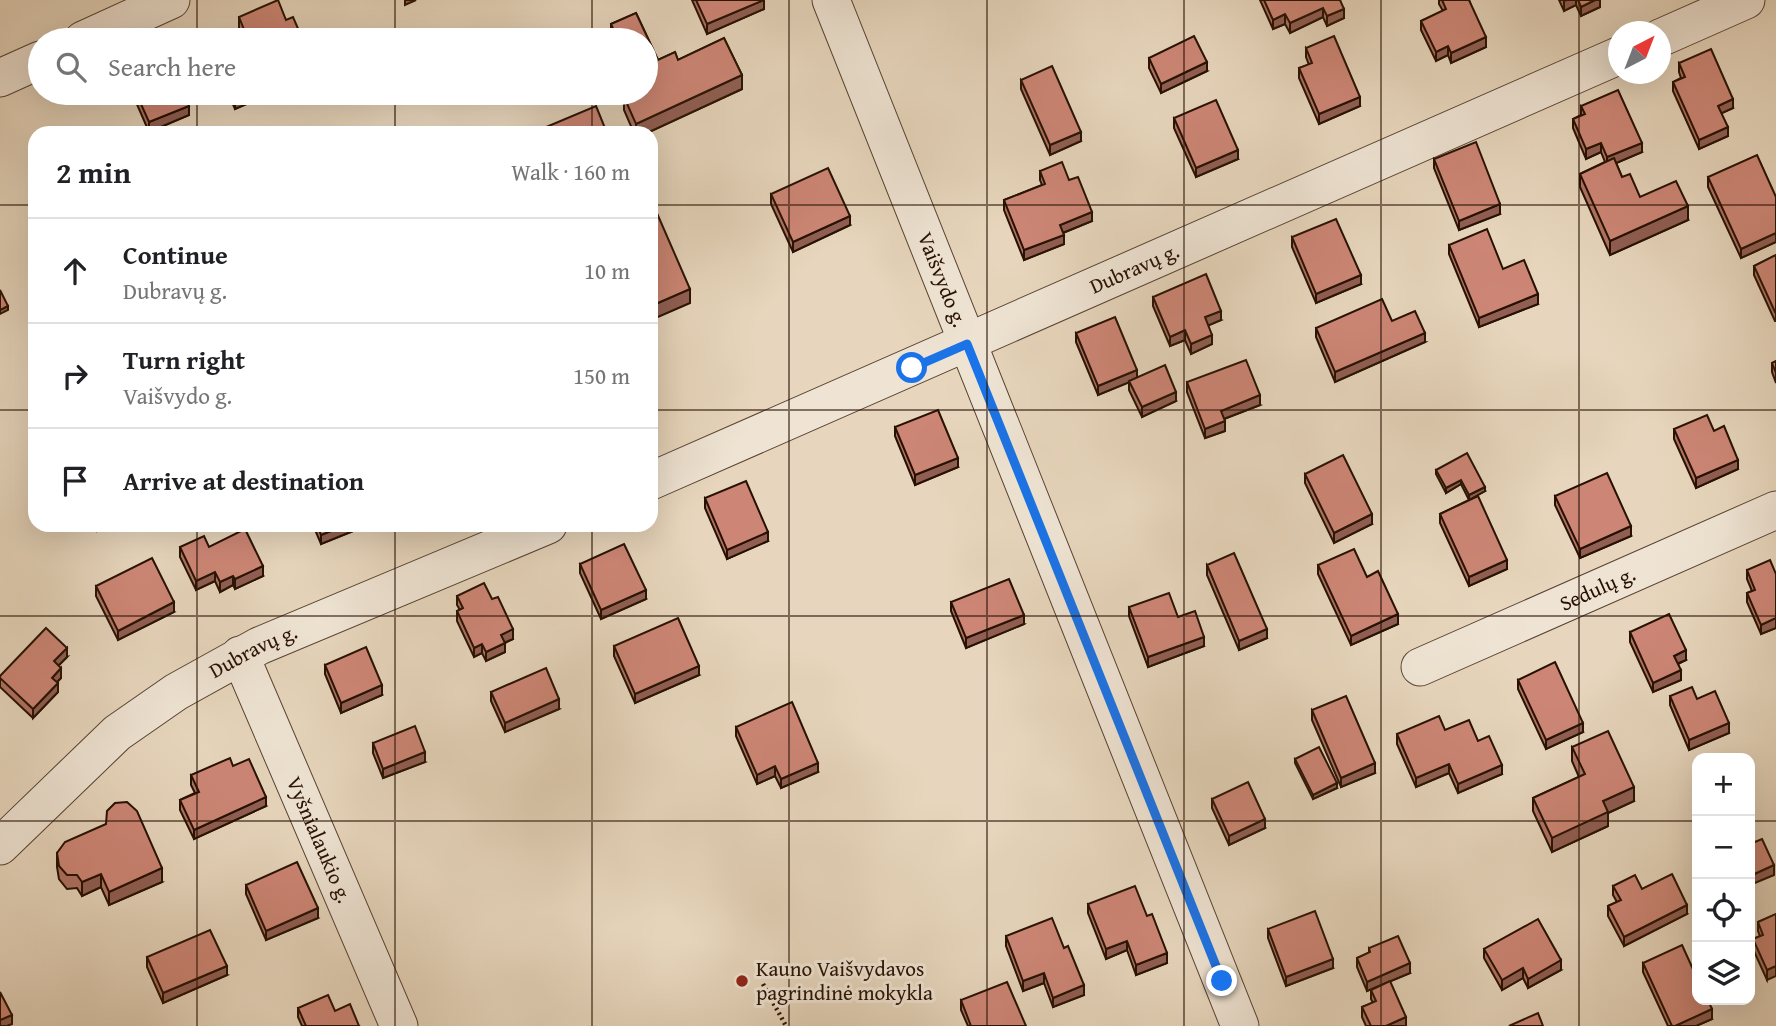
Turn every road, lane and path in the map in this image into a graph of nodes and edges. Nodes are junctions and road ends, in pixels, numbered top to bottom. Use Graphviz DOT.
graph roads {
  1 [pos="171,0"];
  2 [pos="831,0"];
  3 [pos="1746,0"];
  4 [pos="109,28"];
  5 [pos="1671,34"];
  6 [pos="1608,61"];
  7 [pos="28,65"];
  8 [pos="0,78"];
  9 [pos="967,344"];
  10 [pos="658,478"];
  11 [pos="1776,510"];
  12 [pos="531,532"];
  13 [pos="240,655"];
  14 [pos="1420,667"];
  15 [pos="0,846"];
  16 [pos="762,984"];
  17 [pos="399,1026"];
  18 [pos="786,1026"];
  19 [pos="1240,1026"];
  1 -- 4 [label="street"];
  2 -- 9 [label="street, Vaišvydo g."];
  3 -- 5 [label="street"];
  6 -- 9 [label="street, Dubravų g."];
  7 -- 8 [label="street"];
  9 -- 10 [label="street, Dubravų g."];
  9 -- 19 [label="street, Vaišvydo g."];
  11 -- 14 [label="street, Sedulų g."];
  12 -- 13 [label="street, Dubravų g."];
  13 -- 15 [label="street, Dubravų g."];
  13 -- 17 [label="street, Vyšnialaukio g."];
  16 -- 18 [label="path"];
}
